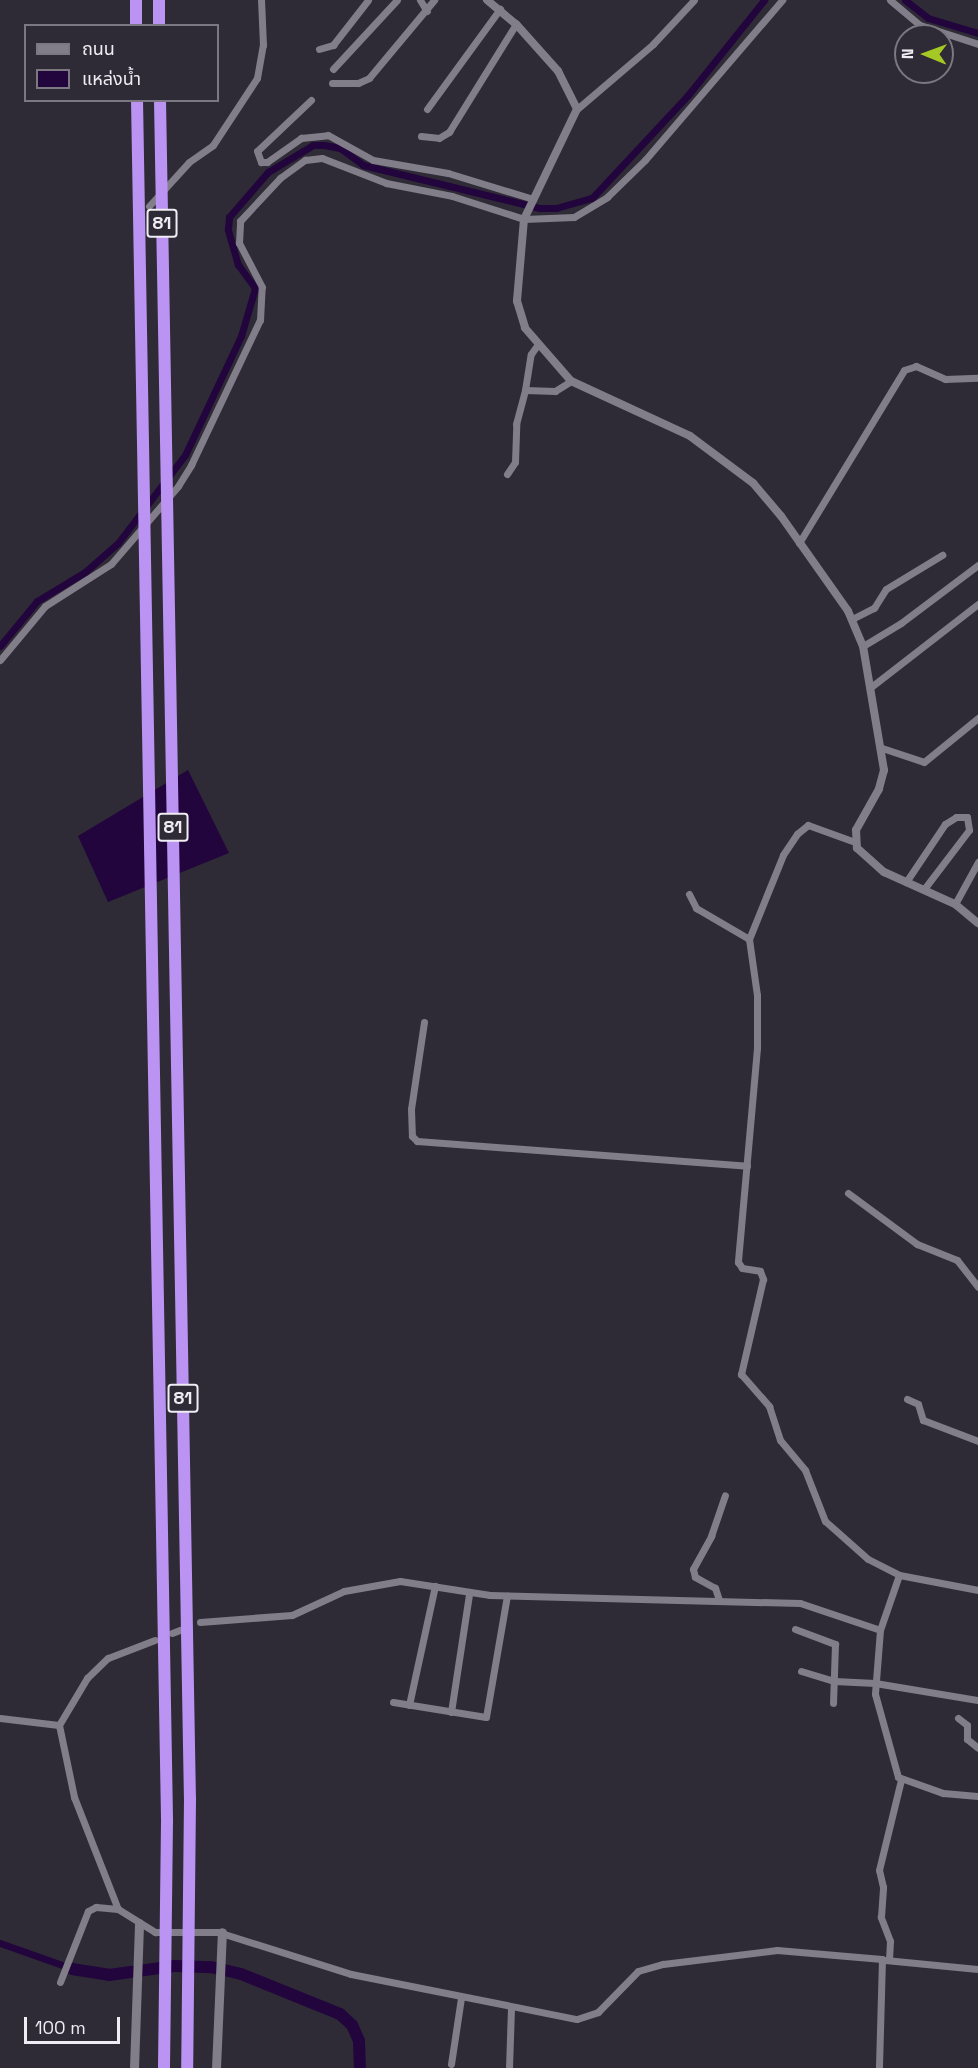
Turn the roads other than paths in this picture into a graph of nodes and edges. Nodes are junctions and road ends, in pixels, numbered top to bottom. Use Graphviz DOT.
graph roads {
  1 [pos="136,0"];
  2 [pos="159,0"];
  3 [pos="261,0"];
  4 [pos="368,0"];
  5 [pos="397,0"];
  6 [pos="420,0"];
  7 [pos="434,0"];
  8 [pos="488,0"];
  9 [pos="694,0"];
  10 [pos="782,0"];
  11 [pos="890,0"];
  12 [pos="500,9"];
  13 [pos="427,11"];
  14 [pos="136,24"];
  15 [pos="159,24"];
  16 [pos="516,24"];
  17 [pos="978,44"];
  18 [pos="319,49"];
  19 [pos="333,69"];
  20 [pos="332,83"];
  21 [pos="311,100"];
  22 [pos="136,102"];
  23 [pos="160,102"];
  24 [pos="428,109"];
  25 [pos="577,109"];
  26 [pos="421,136"];
  27 [pos="532,200"];
  28 [pos="149,206"];
  29 [pos="525,217"];
  30 [pos="538,344"];
  31 [pos="978,378"];
  32 [pos="571,381"];
  33 [pos="525,390"];
  34 [pos="507,474"];
  35 [pos="799,543"];
  36 [pos="942,555"];
  37 [pos="978,565"];
  38 [pos="978,604"];
  39 [pos="852,619"];
  40 [pos="863,646"];
  41 [pos="0,660"];
  42 [pos="871,687"];
  43 [pos="978,718"];
  44 [pos="882,748"];
  45 [pos="855,842"];
  46 [pos="978,862"];
  47 [pos="906,882"];
  48 [pos="924,889"];
  49 [pos="690,894"];
  50 [pos="956,904"];
  51 [pos="978,923"];
  52 [pos="749,939"];
  53 [pos="424,1022"];
  54 [pos="747,1167"];
  55 [pos="848,1193"];
  56 [pos="978,1287"];
  57 [pos="907,1399"];
  58 [pos="978,1441"];
  59 [pos="725,1495"];
  60 [pos="899,1575"];
  61 [pos="435,1587"];
  62 [pos="978,1590"];
  63 [pos="469,1594"];
  64 [pos="507,1596"];
  65 [pos="719,1600"];
  66 [pos="200,1622"];
  67 [pos="795,1629"];
  68 [pos="180,1630"];
  69 [pos="880,1630"];
  70 [pos="172,1633"];
  71 [pos="155,1640"];
  72 [pos="801,1671"];
  73 [pos="834,1681"];
  74 [pos="875,1683"];
  75 [pos="978,1700"];
  76 [pos="393,1702"];
  77 [pos="833,1703"];
  78 [pos="409,1705"];
  79 [pos="451,1712"];
  80 [pos="0,1718"];
  81 [pos="958,1718"];
  82 [pos="60,1725"];
  83 [pos="978,1748"];
  84 [pos="902,1780"];
  85 [pos="978,1796"];
  86 [pos="118,1909"];
  87 [pos="139,1923"];
  88 [pos="222,1932"];
  89 [pos="886,1960"];
  90 [pos="978,1969"];
  91 [pos="60,1982"];
  92 [pos="460,1998"];
  93 [pos="511,2008"];
  94 [pos="451,2064"];
  95 [pos="134,2068"];
  96 [pos="164,2068"];
  97 [pos="187,2068"];
  98 [pos="216,2068"];
  99 [pos="508,2068"];
  100 [pos="879,2068"];
  1 -- 14 [label="highway"];
  2 -- 15 [label="highway"];
  3 -- 28 [label="street"];
  4 -- 18 [label="street"];
  5 -- 19 [label="street"];
  6 -- 13 [label="street"];
  7 -- 13 [label="street"];
  8 -- 12 [label="street"];
  9 -- 25 [label="street"];
  10 -- 29 [label="street"];
  11 -- 17 [label="street"];
  12 -- 16 [label="street"];
  12 -- 24 [label="street"];
  13 -- 20 [label="street"];
  16 -- 25 [label="street"];
  16 -- 26 [label="street"];
  21 -- 27 [label="street"];
  22 -- 96 [label="highway, 81"];
  23 -- 97 [label="highway, 81"];
  25 -- 27 [label="street"];
  27 -- 29 [label="street"];
  29 -- 30 [label="street"];
  29 -- 41 [label="street"];
  30 -- 32 [label="street"];
  30 -- 33 [label="street"];
  31 -- 35 [label="street"];
  32 -- 33 [label="street"];
  32 -- 35 [label="street"];
  33 -- 34 [label="street"];
  35 -- 39 [label="street"];
  36 -- 39 [label="street"];
  37 -- 40 [label="street"];
  38 -- 42 [label="street"];
  39 -- 40 [label="street"];
  40 -- 42 [label="street"];
  42 -- 44 [label="street"];
  43 -- 44 [label="street"];
  44 -- 45 [label="street"];
  45 -- 47 [label="street"];
  45 -- 52 [label="street"];
  46 -- 50 [label="street"];
  47 -- 48 [label="street"];
  47 -- 48 [label="street"];
  48 -- 50 [label="street"];
  49 -- 52 [label="street"];
  50 -- 51 [label="street"];
  52 -- 54 [label="street"];
  53 -- 54 [label="street"];
  54 -- 60 [label="street"];
  55 -- 56 [label="street"];
  57 -- 58 [label="street"];
  59 -- 65 [label="street"];
  60 -- 62 [label="street"];
  60 -- 69 [label="street"];
  61 -- 63 [label="street"];
  61 -- 66 [label="street"];
  61 -- 78 [label="street"];
  63 -- 64 [label="street"];
  63 -- 79 [label="street"];
  64 -- 65 [label="street"];
  64 -- 79 [label="street"];
  65 -- 69 [label="street"];
  67 -- 73 [label="street"];
  68 -- 70 [label="street"];
  69 -- 74 [label="street"];
  71 -- 82 [label="street"];
  72 -- 73 [label="street"];
  73 -- 74 [label="street"];
  73 -- 77 [label="street"];
  74 -- 75 [label="street"];
  74 -- 84 [label="street"];
  76 -- 78 [label="street"];
  78 -- 79 [label="street"];
  80 -- 82 [label="street"];
  81 -- 83 [label="street"];
  82 -- 86 [label="street"];
  84 -- 85 [label="street"];
  84 -- 89 [label="street"];
  86 -- 87 [label="street"];
  86 -- 91 [label="street"];
  87 -- 88 [label="street"];
  87 -- 95 [label="main road"];
  88 -- 92 [label="street"];
  88 -- 98 [label="main road"];
  89 -- 90 [label="street"];
  89 -- 93 [label="street"];
  89 -- 100 [label="street"];
  92 -- 93 [label="street"];
  92 -- 94 [label="street"];
  93 -- 99 [label="street"];
}
